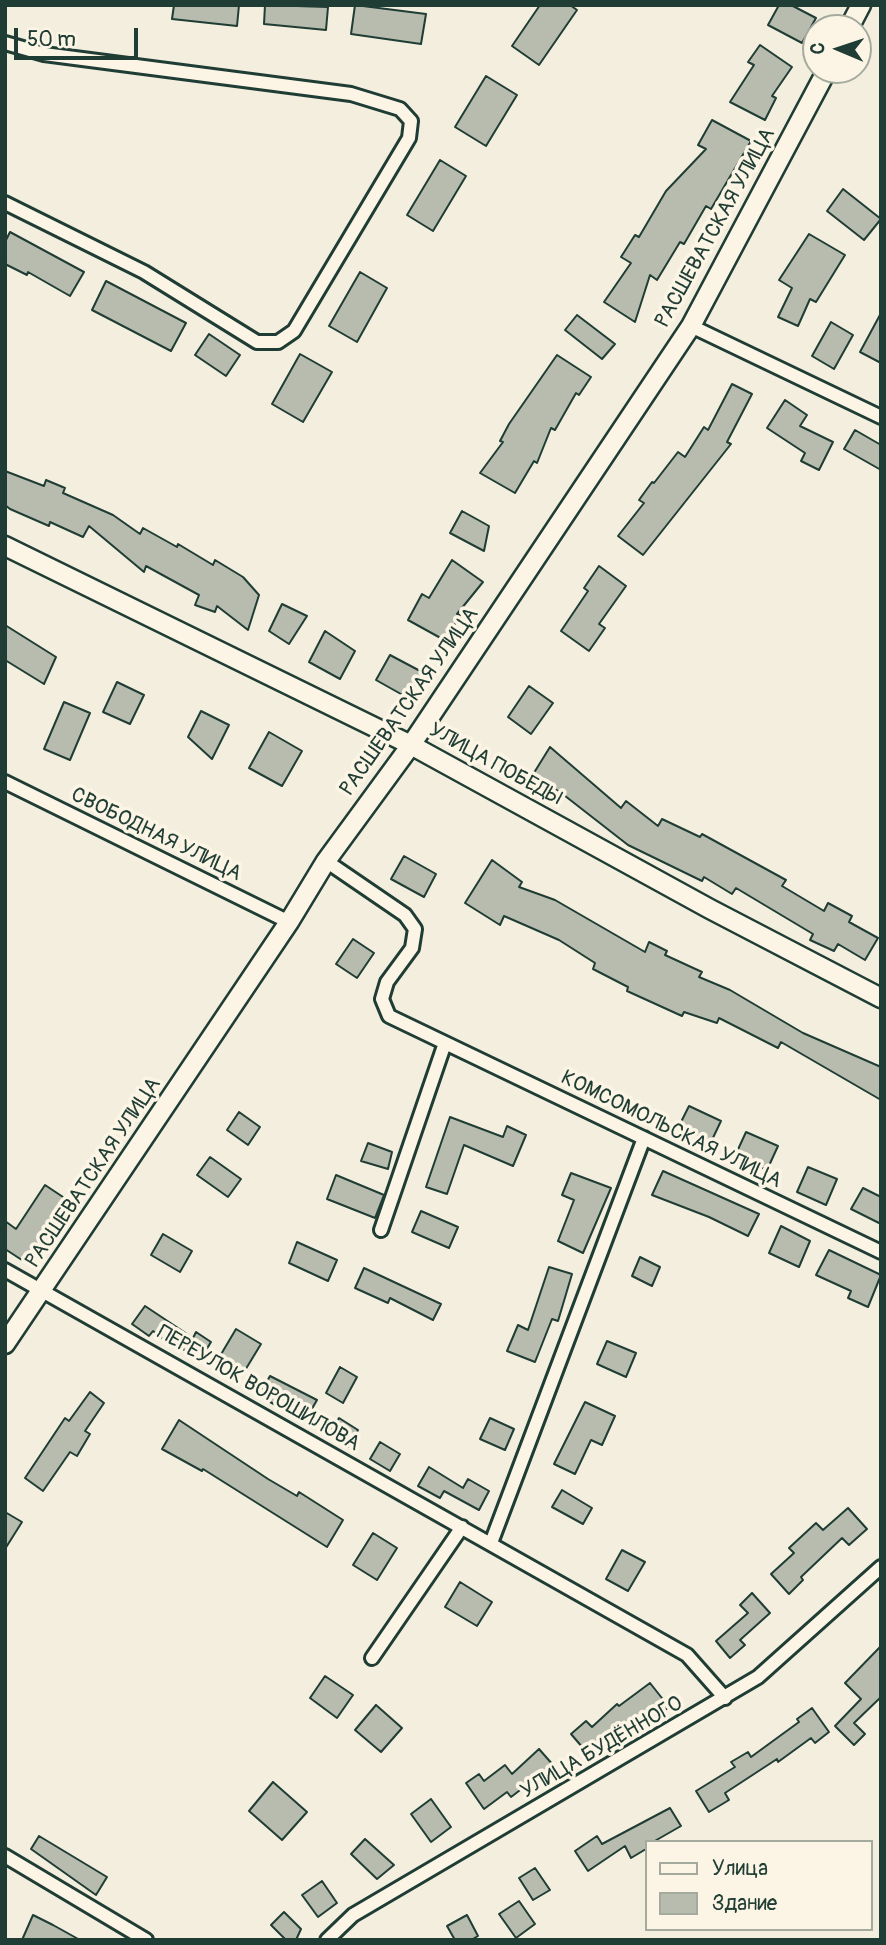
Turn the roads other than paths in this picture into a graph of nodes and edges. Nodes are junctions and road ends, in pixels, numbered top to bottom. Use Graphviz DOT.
graph roads {
  1 [pos="5,43"];
  2 [pos="820,84"];
  3 [pos="5,203"];
  4 [pos="691,326"];
  5 [pos="881,417"];
  6 [pos="5,546"];
  7 [pos="411,745"];
  8 [pos="5,782"];
  9 [pos="326,861"];
  10 [pos="289,922"];
  11 [pos="881,998"];
  12 [pos="445,1043"];
  13 [pos="644,1138"];
  14 [pos="381,1230"];
  15 [pos="881,1252"];
  16 [pos="5,1270"];
  17 [pos="43,1289"];
  18 [pos="5,1345"];
  19 [pos="462,1527"];
  20 [pos="491,1544"];
  21 [pos="881,1567"];
  22 [pos="372,1658"];
  23 [pos="725,1698"];
  24 [pos="5,1856"];
  25 [pos="146,1940"];
  26 [pos="327,1940"];
  1 -- 3 [label="street"];
  2 -- 4 [label="street, РАСШЕВАТСКАЯ УЛИЦА"];
  4 -- 5 [label="street"];
  4 -- 7 [label="street, РАСШЕВАТСКАЯ УЛИЦА"];
  6 -- 7 [label="street, УЛИЦА ПОБЕДЫ"];
  7 -- 9 [label="street, РАСШЕВАТСКАЯ УЛИЦА"];
  7 -- 11 [label="street, УЛИЦА ПОБЕДЫ"];
  8 -- 10 [label="street, СВОБОДНАЯ УЛИЦА"];
  9 -- 10 [label="street, РАСШЕВАТСКАЯ УЛИЦА"];
  9 -- 12 [label="street, КОМСОМОЛЬСКАЯ УЛИЦА"];
  10 -- 17 [label="street, РАСШЕВАТСКАЯ УЛИЦА"];
  12 -- 13 [label="street, КОМСОМОЛЬСКАЯ УЛИЦА"];
  12 -- 14 [label="street"];
  13 -- 15 [label="street, КОМСОМОЛЬСКАЯ УЛИЦА"];
  13 -- 20 [label="street"];
  16 -- 17 [label="street, ПЕРЕУЛОК ВОРОШИЛОВА"];
  17 -- 18 [label="street, РАСШЕВАТСКАЯ УЛИЦА"];
  17 -- 19 [label="street, ПЕРЕУЛОК ВОРОШИЛОВА"];
  19 -- 20 [label="street, ПЕРЕУЛОК ВОРОШИЛОВА"];
  19 -- 22 [label="street"];
  20 -- 23 [label="street, ПЕРЕУЛОК ВОРОШИЛОВА"];
  21 -- 23 [label="street, УЛИЦА БУДЁННОГО"];
  23 -- 26 [label="street, УЛИЦА БУДЁННОГО"];
  24 -- 25 [label="street"];
}
